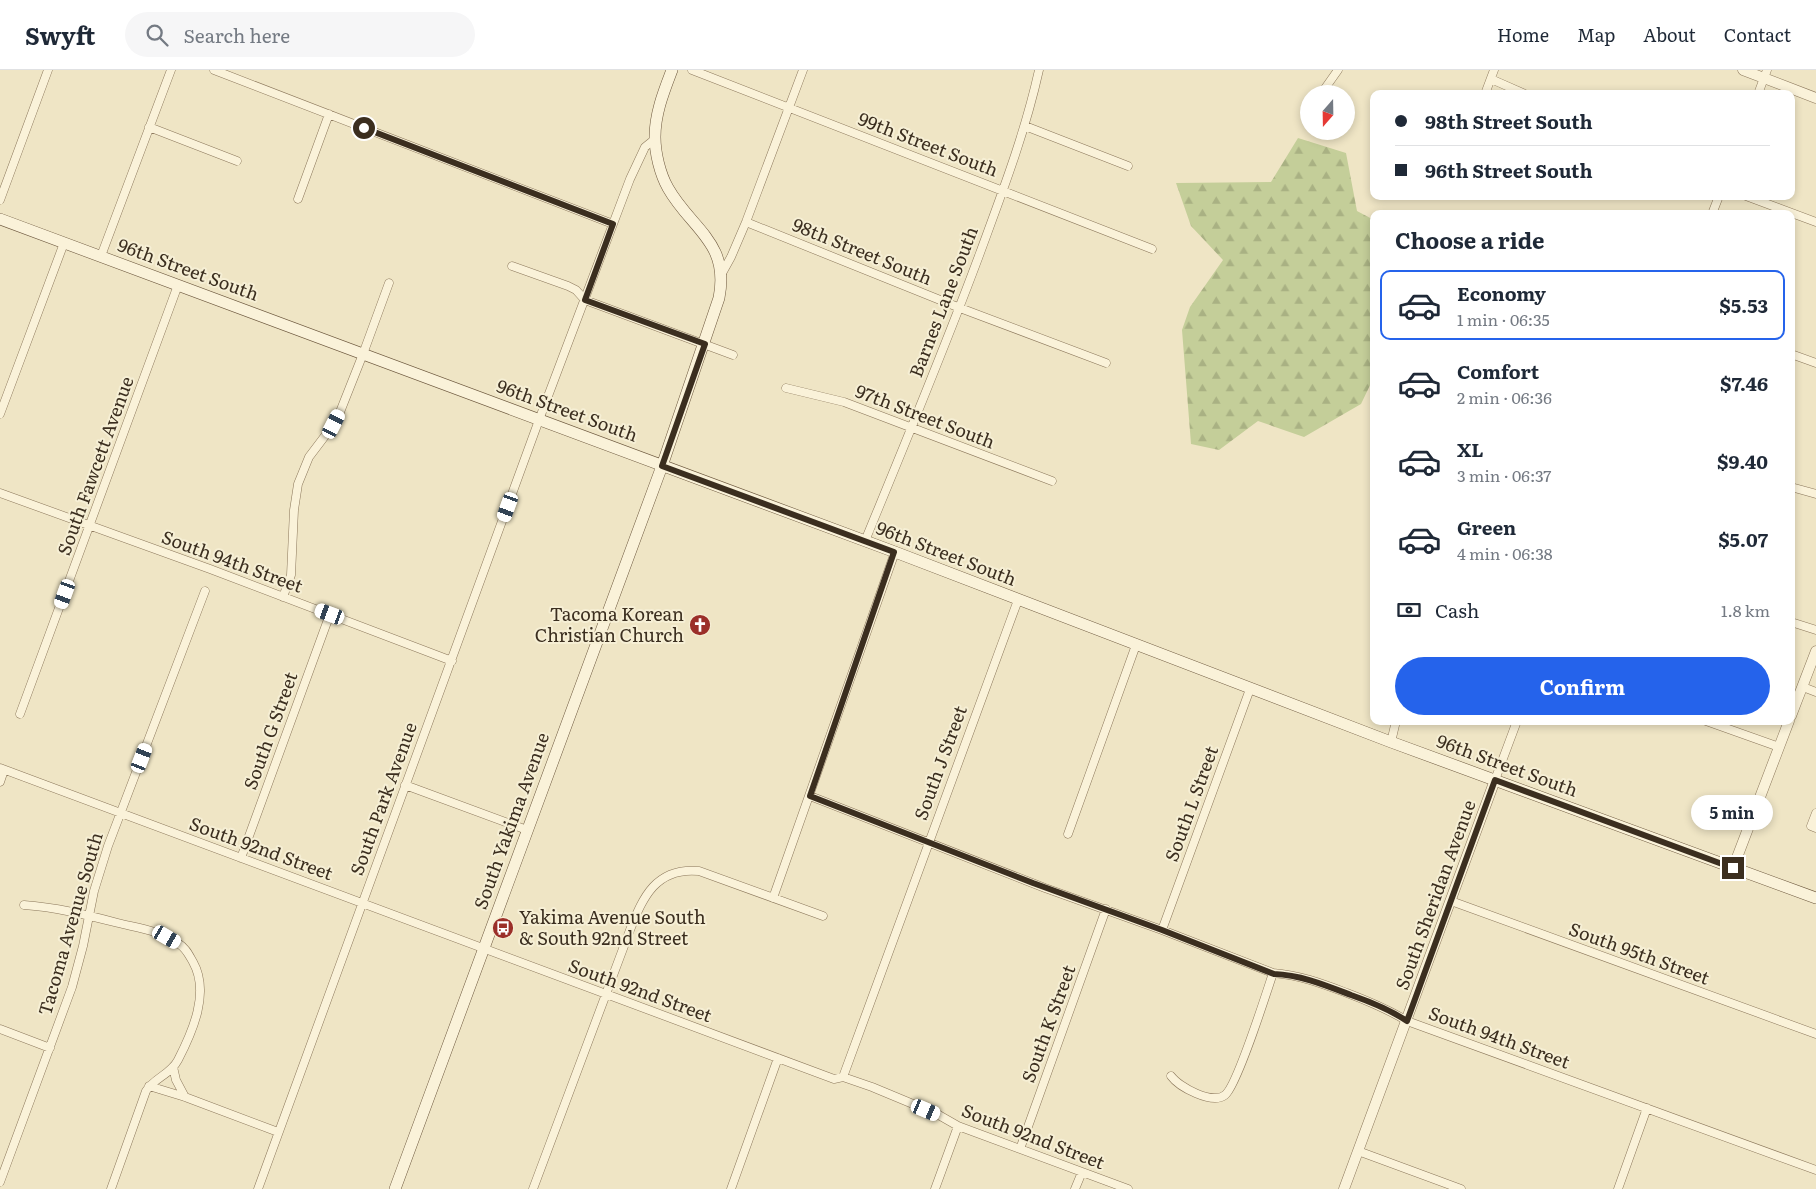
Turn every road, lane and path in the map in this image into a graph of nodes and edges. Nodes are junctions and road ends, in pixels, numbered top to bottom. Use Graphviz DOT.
graph roads {
  1 [pos="48,70"];
  2 [pos="171,70"];
  3 [pos="214,70"];
  4 [pos="672,70"];
  5 [pos="692,70"];
  6 [pos="803,70"];
  7 [pos="1039,70"];
  8 [pos="1338,70"];
  9 [pos="1494,70"];
  10 [pos="1743,70"];
  11 [pos="1765,74"];
  12 [pos="1491,79"];
  13 [pos="1327,85"];
  14 [pos="1487,90"];
  15 [pos="1516,90"];
  16 [pos="1759,90"];
  17 [pos="1816,98"];
  18 [pos="790,107"];
  19 [pos="329,114"];
  20 [pos="1025,126"];
  21 [pos="149,128"];
  22 [pos="655,139"];
  23 [pos="237,161"];
  24 [pos="1128,166"];
  25 [pos="1003,190"];
  26 [pos="298,199"];
  27 [pos="0,200"];
  28 [pos="1757,200"];
  29 [pos="1784,210"];
  30 [pos="1795,214"];
  31 [pos="0,219"];
  32 [pos="746,222"];
  33 [pos="1816,222"];
  34 [pos="613,224"];
  35 [pos="64,243"];
  36 [pos="1152,249"];
  37 [pos="101,256"];
  38 [pos="512,266"];
  39 [pos="721,275"];
  40 [pos="389,283"];
  41 [pos="178,285"];
  42 [pos="585,300"];
  43 [pos="960,308"];
  44 [pos="705,344"];
  45 [pos="363,354"];
  46 [pos="733,355"];
  47 [pos="1795,355"];
  48 [pos="1106,363"];
  49 [pos="1816,363"];
  50 [pos="786,388"];
  51 [pos="0,414"];
  52 [pos="539,420"];
  53 [pos="911,428"];
  54 [pos="662,466"];
  55 [pos="1052,482"];
  56 [pos="1795,488"];
  57 [pos="0,493"];
  58 [pos="1816,494"];
  59 [pos="91,525"];
  60 [pos="865,542"];
  61 [pos="894,552"];
  62 [pos="205,591"];
  63 [pos="283,597"];
  64 [pos="1018,600"];
  65 [pos="330,614"];
  66 [pos="1795,623"];
  67 [pos="1816,630"];
  68 [pos="1136,645"];
  69 [pos="1816,652"];
  70 [pos="452,661"];
  71 [pos="1803,687"];
  72 [pos="1250,689"];
  73 [pos="1816,692"];
  74 [pos="1795,706"];
  75 [pos="20,714"];
  76 [pos="1395,725"];
  77 [pos="1516,725"];
  78 [pos="1717,725"];
  79 [pos="1787,725"];
  80 [pos="1391,742"];
  81 [pos="1779,747"];
  82 [pos="2,769"];
  83 [pos="1495,780"];
  84 [pos="0,782"];
  85 [pos="405,785"];
  86 [pos="810,796"];
  87 [pos="121,813"];
  88 [pos="1816,813"];
  89 [pos="1813,827"];
  90 [pos="527,830"];
  91 [pos="1068,834"];
  92 [pos="928,841"];
  93 [pos="241,858"];
  94 [pos="1733,868"];
  95 [pos="773,898"];
  96 [pos="1816,898"];
  97 [pos="1451,901"];
  98 [pos="362,903"];
  99 [pos="24,906"];
  100 [pos="1106,909"];
  101 [pos="88,915"];
  102 [pos="823,916"];
  103 [pos="1162,930"];
  104 [pos="484,948"];
  105 [pos="1274,974"];
  106 [pos="606,994"];
  107 [pos="1407,1021"];
  108 [pos="0,1029"];
  109 [pos="1816,1034"];
  110 [pos="50,1048"];
  111 [pos="778,1058"];
  112 [pos="173,1067"];
  113 [pos="1171,1076"];
  114 [pos="843,1077"];
  115 [pos="149,1086"];
  116 [pos="185,1097"];
  117 [pos="1648,1108"];
  118 [pos="958,1126"];
  119 [pos="278,1132"];
  120 [pos="1020,1149"];
  121 [pos="1358,1152"];
  122 [pos="1816,1170"];
  123 [pos="1082,1172"];
  124 [pos="0,1182"];
  125 [pos="111,1189"];
  126 [pos="258,1189"];
  127 [pos="395,1189"];
  128 [pos="533,1189"];
  129 [pos="731,1189"];
  130 [pos="935,1189"];
  131 [pos="1075,1189"];
  132 [pos="1128,1189"];
  133 [pos="1344,1189"];
  134 [pos="1462,1189"];
  135 [pos="1618,1189"];
  1 -- 27 [label="street"];
  2 -- 21 [label="street"];
  3 -- 19 [label="street"];
  4 -- 22 [label="main road, South Yakima Avenue"];
  5 -- 18 [label="street, 99th Street South"];
  6 -- 18 [label="street"];
  7 -- 20 [label="street, Barnes Lane South"];
  8 -- 13 [label="street"];
  9 -- 12 [label="street"];
  10 -- 11 [label="street"];
  11 -- 16 [label="street"];
  11 -- 17 [label="street"];
  12 -- 14 [label="street"];
  12 -- 15 [label="street"];
  18 -- 25 [label="street, 99th Street South"];
  18 -- 32 [label="street"];
  19 -- 26 [label="street"];
  19 -- 34 [label="street"];
  20 -- 24 [label="street"];
  20 -- 25 [label="street, Barnes Lane South"];
  21 -- 23 [label="street"];
  21 -- 37 [label="street"];
  22 -- 34 [label="street, South Park Avenue"];
  22 -- 39 [label="main road, South Yakima Avenue"];
  25 -- 36 [label="street, 99th Street South"];
  25 -- 43 [label="street, Barnes Lane South"];
  28 -- 29 [label="street"];
  30 -- 33 [label="street"];
  31 -- 35 [label="main road, 96th Street South"];
  32 -- 39 [label="street"];
  32 -- 43 [label="street, 98th Street South"];
  34 -- 42 [label="street, South Park Avenue"];
  35 -- 37 [label="main road, 96th Street South"];
  35 -- 51 [label="street"];
  37 -- 41 [label="main road, 96th Street South"];
  38 -- 42 [label="street"];
  39 -- 44 [label="main road, South Yakima Avenue"];
  40 -- 45 [label="street"];
  41 -- 45 [label="main road, 96th Street South"];
  41 -- 59 [label="street, South Fawcett Avenue"];
  42 -- 44 [label="street"];
  42 -- 52 [label="street, South Park Avenue"];
  43 -- 48 [label="street, 98th Street South"];
  43 -- 53 [label="street, Barnes Lane South"];
  44 -- 46 [label="street"];
  44 -- 54 [label="main road, South Yakima Avenue"];
  45 -- 52 [label="main road, 96th Street South"];
  45 -- 63 [label="street"];
  47 -- 49 [label="street"];
  50 -- 53 [label="street, 97th Street South"];
  52 -- 54 [label="main road, 96th Street South"];
  52 -- 70 [label="street, South Park Avenue"];
  53 -- 55 [label="street, 97th Street South"];
  53 -- 60 [label="street, Barnes Lane South"];
  54 -- 60 [label="main road, 96th Street South"];
  54 -- 90 [label="main road, South Yakima Avenue"];
  56 -- 58 [label="street"];
  57 -- 59 [label="street, South 94th Street"];
  59 -- 63 [label="street, South 94th Street"];
  59 -- 75 [label="street, South Fawcett Avenue"];
  60 -- 61 [label="main road, 96th Street South"];
  61 -- 64 [label="main road, 96th Street South"];
  61 -- 86 [label="street"];
  62 -- 87 [label="street, Tacoma Avenue South"];
  63 -- 65 [label="street, South 94th Street"];
  64 -- 68 [label="main road, 96th Street South"];
  64 -- 92 [label="street, South J Street"];
  65 -- 70 [label="street, South 94th Street"];
  65 -- 93 [label="street, South G Street"];
  66 -- 67 [label="street"];
  68 -- 72 [label="main road, 96th Street South"];
  68 -- 91 [label="street"];
  69 -- 71 [label="street"];
  70 -- 85 [label="street, South Park Avenue"];
  71 -- 73 [label="street"];
  71 -- 74 [label="street"];
  72 -- 80 [label="main road, 96th Street South"];
  72 -- 103 [label="street, South L Street"];
  76 -- 80 [label="street"];
  77 -- 83 [label="street"];
  78 -- 81 [label="street"];
  79 -- 81 [label="street"];
  80 -- 83 [label="main road, 96th Street South"];
  81 -- 94 [label="street"];
  82 -- 84 [label="street"];
  82 -- 87 [label="street, South 92nd Street"];
  83 -- 94 [label="main road, 96th Street South"];
  83 -- 97 [label="street, South Sheridan Avenue"];
  85 -- 90 [label="street"];
  85 -- 98 [label="street, South Park Avenue"];
  86 -- 92 [label="street, South 94th Street"];
  86 -- 95 [label="street"];
  87 -- 93 [label="street, South 92nd Street"];
  87 -- 101 [label="street, Tacoma Avenue South"];
  88 -- 89 [label="street"];
  90 -- 104 [label="main road, South Yakima Avenue"];
  92 -- 100 [label="street, South 94th Street"];
  92 -- 114 [label="street, South J Street"];
  93 -- 98 [label="street, South 92nd Street"];
  94 -- 96 [label="main road, 96th Street South"];
  95 -- 102 [label="street"];
  95 -- 106 [label="street"];
  97 -- 107 [label="street, South Sheridan Avenue"];
  97 -- 109 [label="street, South 95th Street"];
  98 -- 104 [label="street, South 92nd Street"];
  98 -- 119 [label="street, South Park Avenue"];
  99 -- 101 [label="street"];
  100 -- 103 [label="street, South 94th Street"];
  100 -- 120 [label="street, South K Street"];
  101 -- 110 [label="street, Tacoma Avenue South"];
  101 -- 112 [label="street"];
  103 -- 105 [label="street, South 94th Street"];
  104 -- 106 [label="street, South 92nd Street"];
  104 -- 127 [label="main road, South Yakima Avenue"];
  105 -- 107 [label="street, South 94th Street"];
  105 -- 113 [label="street"];
  106 -- 111 [label="street, South 92nd Street"];
  106 -- 128 [label="street"];
  107 -- 117 [label="street, South 94th Street"];
  107 -- 121 [label="street, South Sheridan Avenue"];
  108 -- 110 [label="street"];
  110 -- 124 [label="street, Tacoma Avenue South"];
  111 -- 114 [label="street, South 92nd Street"];
  111 -- 129 [label="street"];
  112 -- 115 [label="street"];
  112 -- 116 [label="street"];
  114 -- 118 [label="street, South 92nd Street"];
  115 -- 116 [label="street"];
  115 -- 125 [label="street"];
  116 -- 119 [label="street"];
  117 -- 122 [label="street, South 94th Street"];
  117 -- 135 [label="street"];
  118 -- 120 [label="street, South 92nd Street"];
  118 -- 130 [label="street"];
  119 -- 126 [label="street, South Park Avenue"];
  120 -- 123 [label="street, South 92nd Street"];
  121 -- 133 [label="street, South Sheridan Avenue"];
  121 -- 134 [label="street"];
  123 -- 131 [label="street"];
  123 -- 132 [label="street, South 92nd Street"];
}
